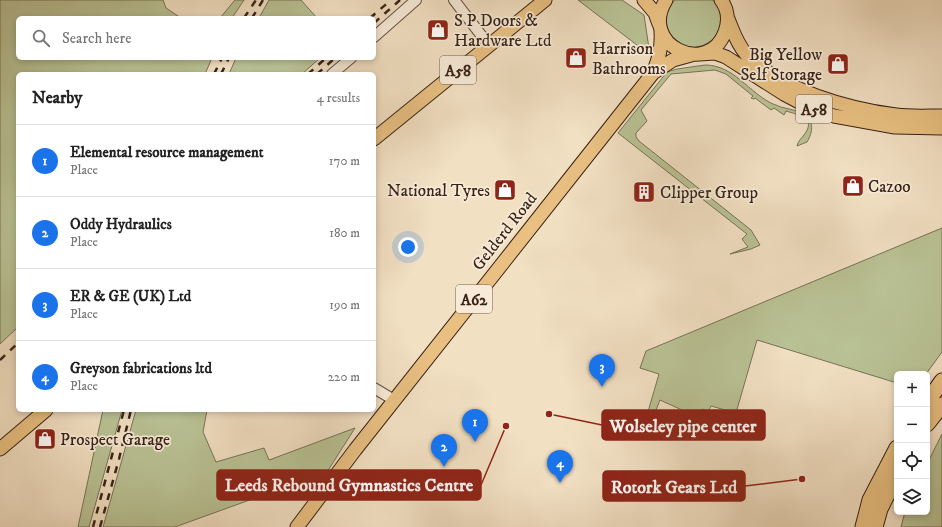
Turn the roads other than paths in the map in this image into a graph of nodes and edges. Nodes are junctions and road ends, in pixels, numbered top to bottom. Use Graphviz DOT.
graph roads {
  1 [pos="416,0"];
  2 [pos="454,0"];
  3 [pos="544,0"];
  4 [pos="644,0"];
  5 [pos="666,0"];
  6 [pos="725,7"];
  7 [pos="660,29"];
  8 [pos="376,35"];
  9 [pos="488,44"];
  10 [pos="696,54"];
  11 [pos="349,60"];
  12 [pos="334,72"];
  13 [pos="653,72"];
  14 [pos="942,116"];
  15 [pos="942,128"];
  16 [pos="376,137"];
  17 [pos="942,381"];
  18 [pos="376,389"];
  19 [pos="930,398"];
  20 [pos="394,400"];
  21 [pos="942,405"];
  22 [pos="44,412"];
  23 [pos="930,420"];
  24 [pos="0,449"];
  25 [pos="894,454"];
  26 [pos="895,479"];
  27 [pos="297,527"];
  28 [pos="863,527"];
  29 [pos="875,527"];
  1 -- 8 [label="street"];
  2 -- 9 [label="street"];
  3 -- 9 [label="main road, A58"];
  4 -- 7 [label="main road, A58"];
  5 -- 7 [label="main road, Gelderd Road"];
  6 -- 10 [label="main road"];
  6 -- 14 [label="main road"];
  7 -- 10 [label="main road, A58"];
  7 -- 13 [label="main road, Gelderd Road / A62"];
  9 -- 16 [label="main road, A58"];
  10 -- 13 [label="main road, Gelderd Road / A62"];
  10 -- 15 [label="main road, A58"];
  11 -- 12 [label="street"];
  13 -- 20 [label="main road, Gelderd Road / A62"];
  17 -- 19 [label="highway"];
  18 -- 20 [label="street"];
  20 -- 27 [label="main road, Gelderd Road / A62"];
  21 -- 23 [label="highway"];
  22 -- 24 [label="main road"];
  25 -- 28 [label="highway"];
  26 -- 29 [label="highway"];
}
